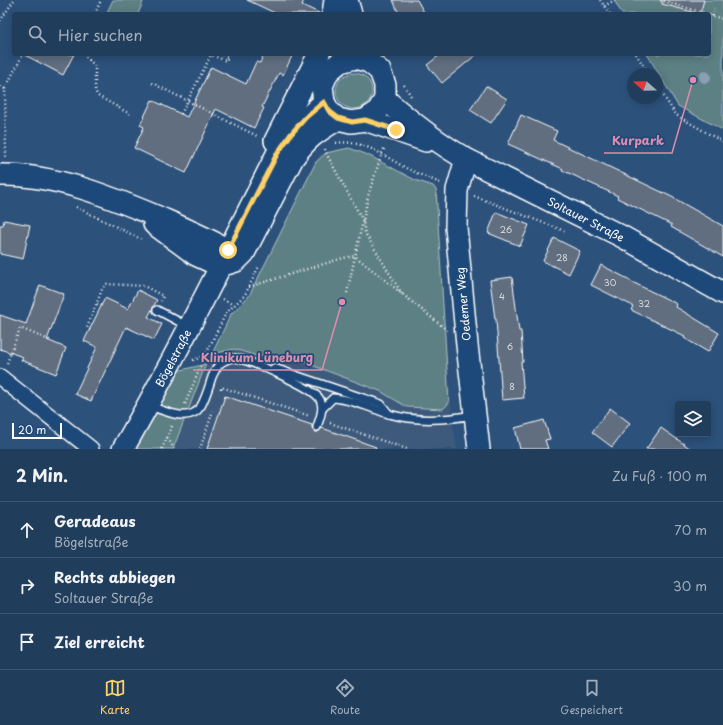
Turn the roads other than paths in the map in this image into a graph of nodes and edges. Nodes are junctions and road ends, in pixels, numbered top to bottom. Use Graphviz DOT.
graph roads {
  1 [pos="335,0"];
  2 [pos="346,0"];
  3 [pos="333,12"];
  4 [pos="350,12"];
  5 [pos="319,56"];
  6 [pos="355,56"];
  7 [pos="385,99"];
  8 [pos="324,102"];
  9 [pos="338,118"];
  10 [pos="365,120"];
  11 [pos="447,148"];
  12 [pos="271,155"];
  13 [pos="466,159"];
  14 [pos="3,175"];
  15 [pos="124,203"];
  16 [pos="207,238"];
  17 [pos="224,258"];
  18 [pos="723,293"];
  19 [pos="157,310"];
  20 [pos="189,327"];
  21 [pos="264,367"];
  22 [pos="0,377"];
  23 [pos="148,405"];
  24 [pos="322,409"];
  25 [pos="389,414"];
  26 [pos="474,415"];
  27 [pos="318,423"];
  28 [pos="90,449"];
  29 [pos="123,449"];
  30 [pos="479,449"];
  1 -- 3 [label="street"];
  2 -- 4 [label="street"];
  5 -- 12 [label="street, Bögelstraße"];
  6 -- 7 [label="street"];
  6 -- 8 [label="street"];
  7 -- 10 [label="street"];
  7 -- 11 [label="street, Soltauer Straße"];
  8 -- 9 [label="street"];
  8 -- 12 [label="street, Bögelstraße"];
  9 -- 10 [label="street, Soltauer Straße"];
  9 -- 17 [label="street"];
  10 -- 11 [label="street, Soltauer Straße"];
  11 -- 13 [label="street, Soltauer Straße"];
  12 -- 16 [label="street, Bögelstraße"];
  12 -- 17 [label="street, Bögelstraße"];
  13 -- 18 [label="street, Soltauer Straße"];
  13 -- 26 [label="street, Oedemer Weg"];
  14 -- 15 [label="street"];
  15 -- 16 [label="street"];
  15 -- 17 [label="street"];
  16 -- 17 [label="street"];
  17 -- 20 [label="street, Bögelstraße"];
  19 -- 20 [label="lane"];
  20 -- 23 [label="street, Bögelstraße"];
  21 -- 23 [label="lane"];
  21 -- 24 [label="lane"];
  21 -- 25 [label="lane"];
  22 -- 28 [label="street"];
  23 -- 29 [label="street, Bögelstraße"];
  24 -- 25 [label="lane"];
  24 -- 27 [label="lane"];
  25 -- 26 [label="lane"];
  26 -- 30 [label="street, Oedemer Weg"];
}
